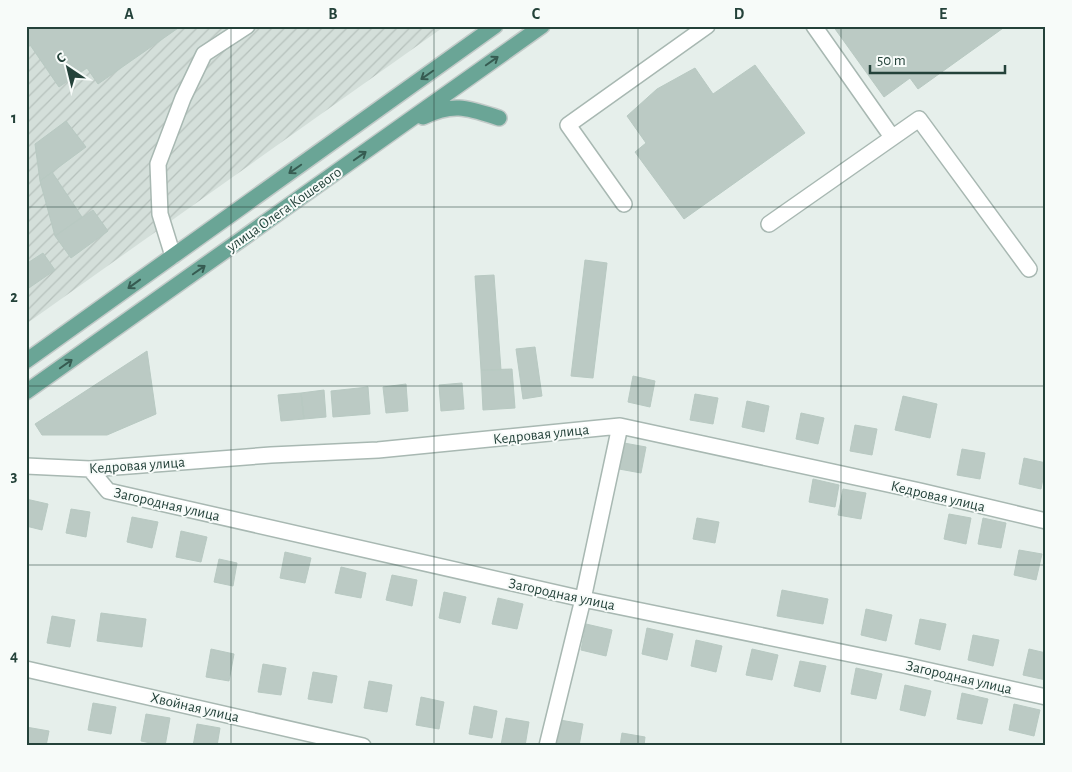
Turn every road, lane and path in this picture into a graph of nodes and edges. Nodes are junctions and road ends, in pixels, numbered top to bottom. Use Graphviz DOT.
graph roads {
  1 [pos="247,26"];
  2 [pos="495,26"];
  3 [pos="542,26"];
  4 [pos="814,26"];
  5 [pos="700,28"];
  6 [pos="500,118"];
  7 [pos="396,130"];
  8 [pos="892,137"];
  9 [pos="624,204"];
  10 [pos="769,224"];
  11 [pos="173,256"];
  12 [pos="1029,269"];
  13 [pos="26,360"];
  14 [pos="26,392"];
  15 [pos="620,426"];
  16 [pos="26,466"];
  17 [pos="90,469"];
  18 [pos="1046,521"];
  19 [pos="583,599"];
  20 [pos="26,669"];
  21 [pos="1046,697"];
  22 [pos="363,746"];
  23 [pos="547,746"];
  1 -- 11 [label="street"];
  2 -- 11 [label="main road, улица Олега Кошевого, one-way"];
  7 -- 3 [label="main road, улица Олега Кошевого, one-way"];
  4 -- 8 [label="street"];
  5 -- 9 [label="street"];
  6 -- 7 [label="main road"];
  14 -- 7 [label="main road, улица Олега Кошевого, one-way"];
  8 -- 10 [label="street"];
  8 -- 12 [label="street"];
  11 -- 13 [label="main road, улица Олега Кошевого, one-way"];
  15 -- 17 [label="street, Кедровая улица"];
  15 -- 18 [label="street, Кедровая улица"];
  15 -- 19 [label="street"];
  16 -- 17 [label="street, Кедровая улица"];
  17 -- 19 [label="street, Загородная улица"];
  19 -- 21 [label="street, Загородная улица"];
  19 -- 23 [label="street"];
  20 -- 22 [label="street, Хвойная улица"];
}
